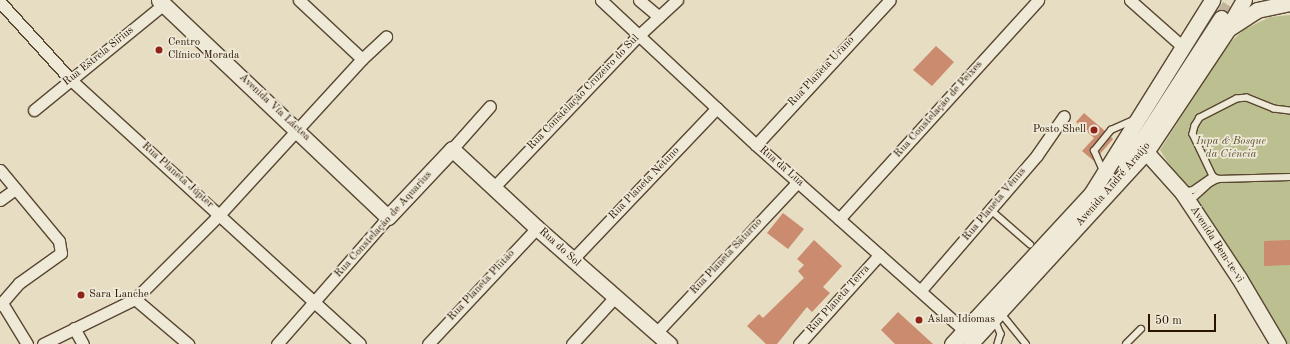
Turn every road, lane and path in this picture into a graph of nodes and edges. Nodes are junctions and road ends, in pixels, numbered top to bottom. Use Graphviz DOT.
graph roads {
  1 [pos="299,0"];
  2 [pos="601,0"];
  3 [pos="639,0"];
  4 [pos="677,0"];
  5 [pos="888,0"];
  6 [pos="1038,0"];
  7 [pos="1130,0"];
  8 [pos="1212,0"];
  9 [pos="1220,0"];
  10 [pos="1244,0"];
  11 [pos="0,2"];
  12 [pos="161,2"];
  13 [pos="1290,3"];
  14 [pos="1204,16"];
  15 [pos="659,17"];
  16 [pos="1224,24"];
  17 [pos="638,36"];
  18 [pos="386,38"];
  19 [pos="1183,47"];
  20 [pos="362,59"];
  21 [pos="71,80"];
  22 [pos="490,106"];
  23 [pos="717,108"];
  24 [pos="34,110"];
  25 [pos="1290,111"];
  26 [pos="1064,116"];
  27 [pos="1139,118"];
  28 [pos="296,128"];
  29 [pos="756,145"];
  30 [pos="452,149"];
  31 [pos="1146,152"];
  32 [pos="0,170"];
  33 [pos="1104,174"];
  34 [pos="1215,177"];
  35 [pos="1290,177"];
  36 [pos="798,182"];
  37 [pos="494,187"];
  38 [pos="16,189"];
  39 [pos="1091,194"];
  40 [pos="1185,198"];
  41 [pos="0,200"];
  42 [pos="991,210"];
  43 [pos="219,215"];
  44 [pos="388,217"];
  45 [pos="839,219"];
  46 [pos="537,228"];
  47 [pos="1034,248"];
  48 [pos="879,255"];
  49 [pos="572,260"];
  50 [pos="921,290"];
  51 [pos="615,297"];
  52 [pos="135,299"];
  53 [pos="1,304"];
  54 [pos="314,304"];
  55 [pos="998,316"];
  56 [pos="74,328"];
  57 [pos="1141,329"];
  58 [pos="656,333"];
  59 [pos="967,337"];
  60 [pos="28,344"];
  61 [pos="43,344"];
  62 [pos="84,344"];
  63 [pos="188,344"];
  64 [pos="277,344"];
  65 [pos="360,344"];
  66 [pos="428,344"];
  67 [pos="572,344"];
  68 [pos="668,344"];
  69 [pos="799,344"];
  70 [pos="952,344"];
  71 [pos="998,344"];
  72 [pos="1026,344"];
  73 [pos="1126,344"];
  74 [pos="1278,344"];
  1 -- 20 [label="street"];
  2 -- 17 [label="street, Rua da Lua"];
  3 -- 15 [label="street"];
  4 -- 15 [label="street, Rua Constelação Cruzeiro do Sul"];
  5 -- 29 [label="street, Rua Planeta Urano"];
  6 -- 45 [label="street, Rua Constelação de Peixes"];
  7 -- 19 [label="street"];
  8 -- 14 [label="main road, Avenida André Araújo"];
  9 -- 14 [label="main road"];
  10 -- 16 [label="main road"];
  11 -- 21 [label="street, Rua Planeta Júpter"];
  12 -- 21 [label="street, Rua Estrela Sirius"];
  12 -- 28 [label="main road, Avenida Vía Láctea"];
  13 -- 16 [label="main road, Avenida André Araújo"];
  14 -- 19 [label="main road, Avenida André Araújo"];
  15 -- 17 [label="street, Rua Constelação Cruzeiro do Sul"];
  16 -- 31 [label="main road, Avenida André Araújo"];
  16 -- 39 [label="main road"];
  17 -- 23 [label="street, Rua da Lua"];
  17 -- 37 [label="street, Rua Constelação Cruzeiro do Sul"];
  18 -- 20 [label="street"];
  19 -- 27 [label="main road, Avenida André Araújo"];
  20 -- 28 [label="street"];
  21 -- 24 [label="street, Rua Estrela Sirius"];
  21 -- 43 [label="street, Rua Planeta Júpter"];
  22 -- 30 [label="street, Rua Constelação de Aquarius"];
  23 -- 29 [label="street, Rua da Lua"];
  23 -- 49 [label="street, Rua Planeta Netuno"];
  25 -- 34 [label="lane"];
  26 -- 42 [label="street, Rua Planeta Vênus"];
  27 -- 33 [label="main road, Avenida André Araújo"];
  27 -- 33 [label="lane"];
  28 -- 43 [label="street"];
  28 -- 44 [label="main road, Avenida Vía Láctea"];
  29 -- 36 [label="street, Rua da Lua"];
  30 -- 37 [label="main road, Rua do Sol"];
  30 -- 44 [label="main road, Rua Constelação de Aquarius"];
  31 -- 40 [label="main road, Avenida Bem-te-vi"];
  31 -- 55 [label="main road, Avenida André Araújo"];
  32 -- 38 [label="street"];
  33 -- 39 [label="main road, Avenida André Araújo"];
  34 -- 35 [label="lane"];
  34 -- 40 [label="lane"];
  34 -- 40 [label="lane"];
  36 -- 45 [label="street, Rua da Lua"];
  36 -- 58 [label="street, Rua Planeta Saturno"];
  37 -- 46 [label="main road, Rua do Sol"];
  38 -- 41 [label="street"];
  38 -- 53 [label="street"];
  39 -- 47 [label="main road, Avenida André Araújo"];
  40 -- 74 [label="main road, Avenida Bem-te-vi"];
  42 -- 47 [label="lane"];
  42 -- 50 [label="street, Rua Planeta Vênus"];
  43 -- 52 [label="street"];
  43 -- 54 [label="street, Rua Planeta Júpter"];
  44 -- 54 [label="street, Rua Constelação de Aquarius"];
  45 -- 48 [label="street, Rua da Lua"];
  46 -- 49 [label="main road, Rua do Sol"];
  46 -- 66 [label="street, Rua Planeta Plutão"];
  47 -- 59 [label="main road, Avenida André Araújo"];
  48 -- 50 [label="street, Rua da Lua"];
  48 -- 69 [label="street, Rua Planeta Terra"];
  49 -- 51 [label="main road, Rua do Sol"];
  50 -- 59 [label="street, Rua da Lua"];
  51 -- 58 [label="main road, Rua do Sol"];
  51 -- 67 [label="street"];
  52 -- 56 [label="street"];
  52 -- 63 [label="street"];
  53 -- 60 [label="street"];
  54 -- 64 [label="street, Rua Constelação de Aquarius"];
  54 -- 65 [label="street, Rua Planeta Júpter"];
  55 -- 59 [label="main road, Avenida André Araújo"];
  55 -- 71 [label="lane"];
  55 -- 72 [label="lane"];
  56 -- 61 [label="street"];
  56 -- 62 [label="street"];
  57 -- 73 [label="lane"];
  58 -- 68 [label="main road, Rua do Sol"];
  59 -- 70 [label="main road, Avenida André Araújo"];
}
